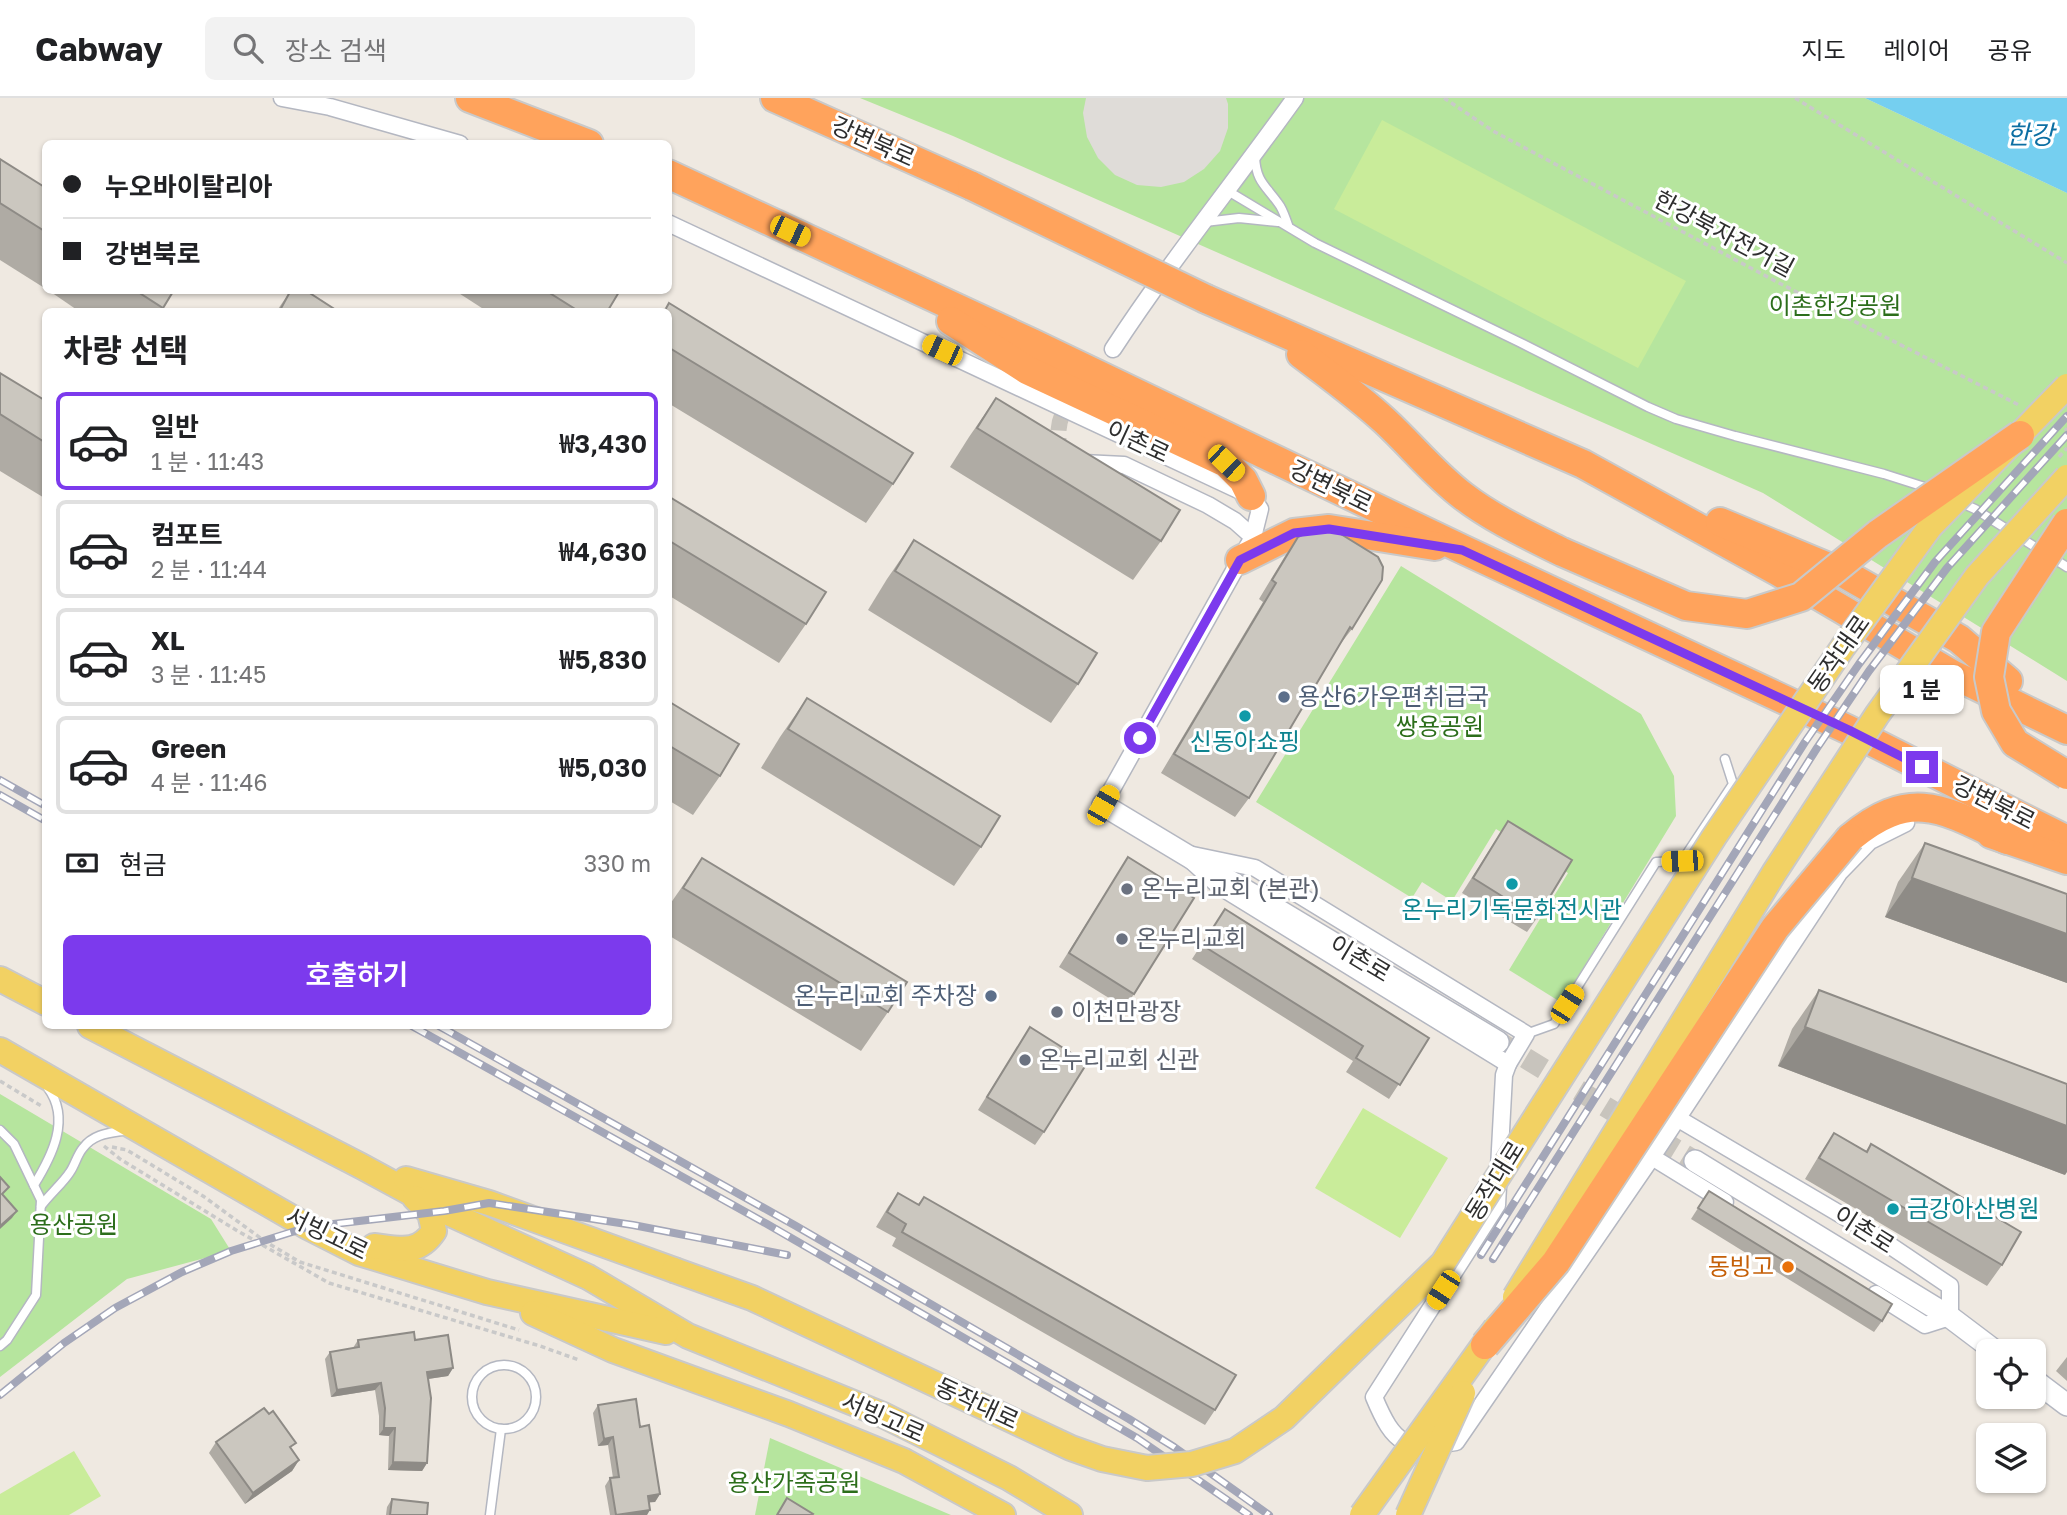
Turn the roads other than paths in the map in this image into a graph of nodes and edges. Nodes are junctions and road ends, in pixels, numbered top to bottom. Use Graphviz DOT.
graph roads {
  1 [pos="282,98"];
  2 [pos="470,98"];
  3 [pos="775,98"];
  4 [pos="1295,98"];
  5 [pos="446,140"];
  6 [pos="579,140"];
  7 [pos="1254,153"];
  8 [pos="672,176"];
  9 [pos="1228,191"];
  10 [pos="672,225"];
  11 [pos="1288,225"];
  12 [pos="1201,228"];
  13 [pos="863,264"];
  14 [pos="1263,326"];
  15 [pos="1113,349"];
  16 [pos="2067,386"];
  17 [pos="2025,423"];
  18 [pos="1083,463"];
  19 [pos="2067,477"];
  20 [pos="1251,496"];
  21 [pos="2067,523"];
  22 [pos="1246,549"];
  23 [pos="1462,550"];
  24 [pos="2067,567"];
  25 [pos="2064,728"];
  26 [pos="1725,759"];
  27 [pos="2067,775"];
  28 [pos="1103,805"];
  29 [pos="1906,823"];
  30 [pos="2007,840"];
  31 [pos="2067,840"];
  32 [pos="1183,853"];
  33 [pos="2067,860"];
  34 [pos="1,980"];
  35 [pos="42,1001"];
  36 [pos="96,1029"];
  37 [pos="1526,1034"];
  38 [pos="1498,1042"];
  39 [pos="0,1050"];
  40 [pos="1508,1064"];
  41 [pos="34,1069"];
  42 [pos="1677,1118"];
  43 [pos="137,1129"];
  44 [pos="0,1130"];
  45 [pos="1652,1157"];
  46 [pos="1695,1161"];
  47 [pos="361,1166"];
  48 [pos="34,1185"];
  49 [pos="410,1192"];
  50 [pos="41,1206"];
  51 [pos="1735,1208"];
  52 [pos="335,1241"];
  53 [pos="1866,1288"];
  54 [pos="487,1292"];
  55 [pos="1950,1317"];
  56 [pos="688,1336"];
  57 [pos="1979,1339"];
  58 [pos="1485,1345"];
  59 [pos="0,1346"];
  60 [pos="2046,1389"];
  61 [pos="2067,1405"];
  62 [pos="502,1429"];
  63 [pos="490,1515"];
  64 [pos="1003,1515"];
  65 [pos="1070,1515"];
  66 [pos="1362,1515"];
  67 [pos="1408,1515"];
  1 -- 5 [label="street"];
  2 -- 6 [label="highway"];
  3 -- 14 [label="highway, 강변북로, bridge"];
  4 -- 7 [label="street"];
  7 -- 9 [label="street"];
  7 -- 11 [label="lane"];
  8 -- 13 [label="highway, 강변북로"];
  9 -- 11 [label="lane"];
  9 -- 12 [label="street"];
  10 -- 20 [label="street, 이촌로"];
  11 -- 12 [label="lane"];
  11 -- 24 [label="lane"];
  12 -- 15 [label="street"];
  13 -- 20 [label="highway"];
  13 -- 23 [label="highway, 강변북로"];
  14 -- 17 [label="highway, bridge"];
  14 -- 25 [label="highway, 강변북로"];
  16 -- 17 [label="main road, 동작대로, bridge"];
  17 -- 47 [label="main road, 동작대로, bridge"];
  18 -- 22 [label="street"];
  19 -- 58 [label="main road, bridge"];
  20 -- 22 [label="street, 이촌로"];
  21 -- 27 [label="highway, bridge"];
  22 -- 23 [label="highway"];
  22 -- 28 [label="street, 이촌로"];
  23 -- 31 [label="highway, 강변북로"];
  26 -- 37 [label="lane"];
  28 -- 32 [label="street, 이촌로"];
  29 -- 30 [label="highway"];
  29 -- 42 [label="street"];
  30 -- 33 [label="highway"];
  30 -- 58 [label="highway, bridge"];
  32 -- 37 [label="street"];
  32 -- 38 [label="street, 이촌로"];
  32 -- 40 [label="street"];
  34 -- 35 [label="main road"];
  36 -- 47 [label="main road, 서빙고로"];
  37 -- 40 [label="street"];
  39 -- 41 [label="main road, 서빙고로"];
  40 -- 45 [label="street"];
  41 -- 43 [label="main road, 서빙고로"];
  41 -- 48 [label="lane"];
  42 -- 45 [label="street"];
  42 -- 55 [label="street, 이촌로"];
  43 -- 50 [label="lane"];
  43 -- 52 [label="main road, 서빙고로"];
  44 -- 48 [label="lane"];
  45 -- 51 [label="street"];
  46 -- 55 [label="street, 이촌로"];
  47 -- 49 [label="main road, 서빙고로"];
  48 -- 50 [label="lane"];
  49 -- 52 [label="main road"];
  49 -- 56 [label="main road, 서빙고로"];
  50 -- 59 [label="lane"];
  52 -- 54 [label="main road, 서빙고로"];
  53 -- 55 [label="street, 이촌로"];
  54 -- 56 [label="main road, 서빙고로"];
  54 -- 64 [label="main road"];
  55 -- 57 [label="street, 이촌로"];
  56 -- 65 [label="main road, 서빙고로"];
  58 -- 66 [label="main road, bridge"];
  58 -- 67 [label="main road, bridge"];
  60 -- 61 [label="street"];
  62 -- 62 [label="lane"];
  62 -- 63 [label="lane"];
}
